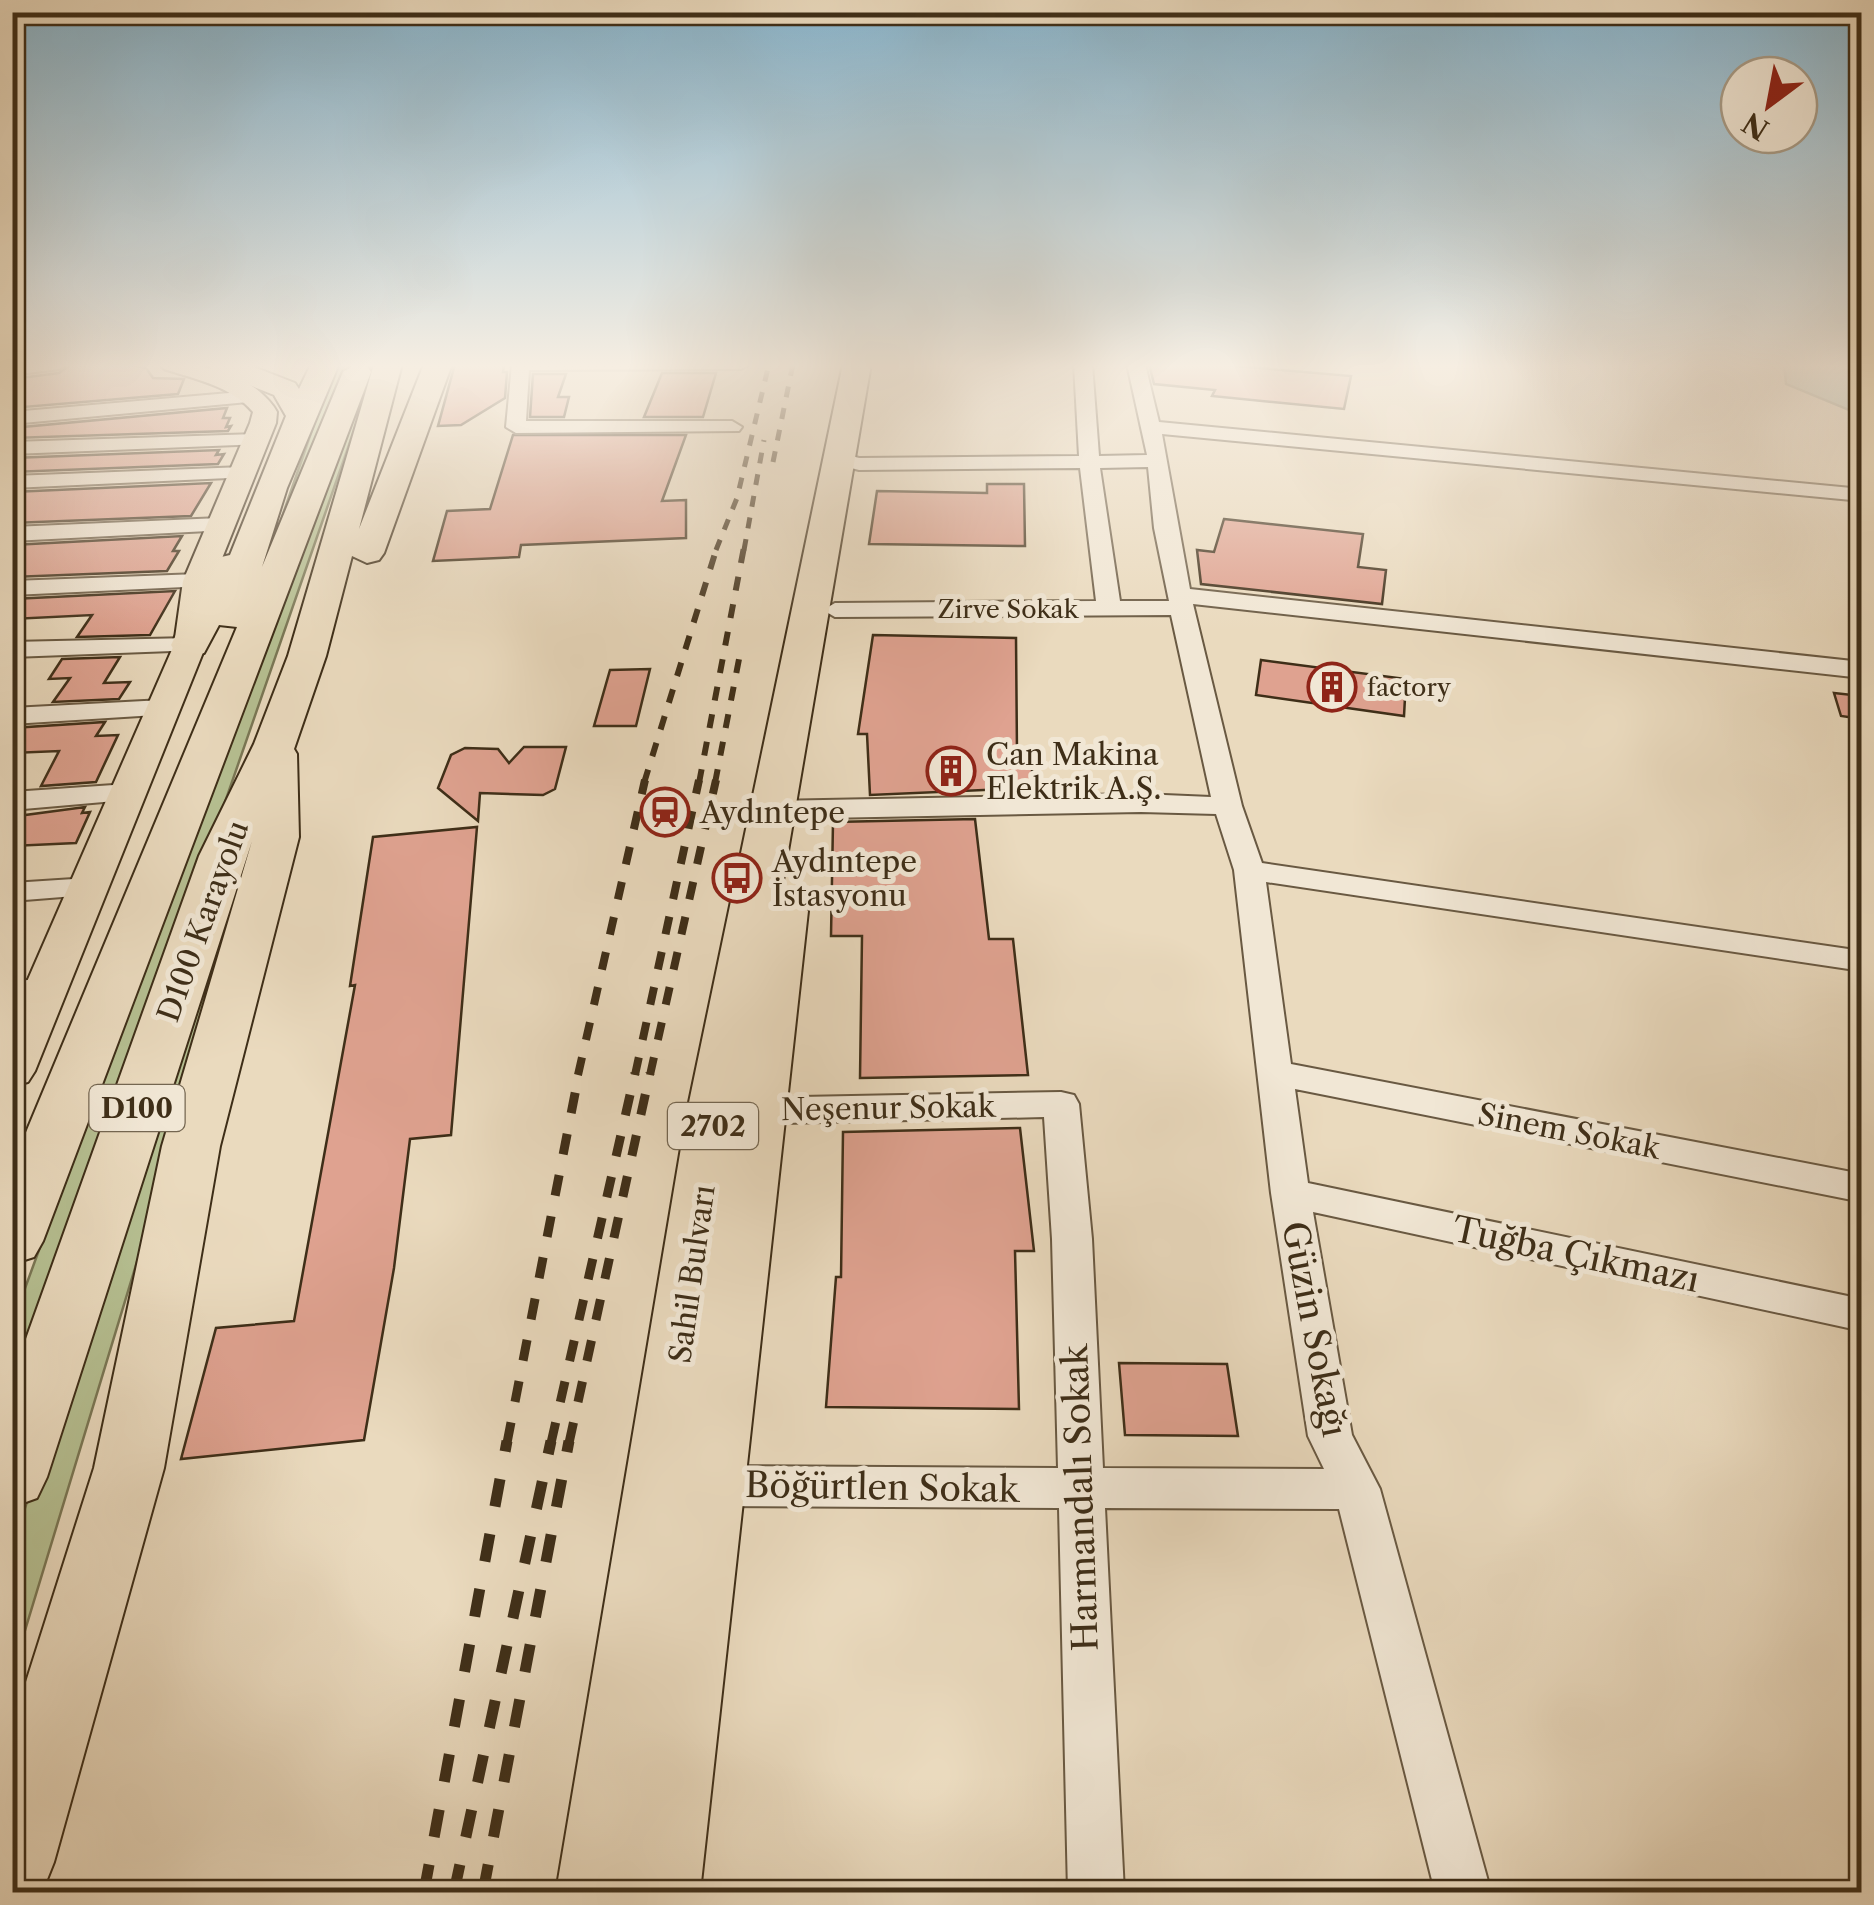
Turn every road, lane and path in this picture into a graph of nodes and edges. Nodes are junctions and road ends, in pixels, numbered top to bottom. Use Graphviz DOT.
graph roads {
  1 [pos="252,453"];
  2 [pos="284,453"];
  3 [pos="325,453"];
  4 [pos="364,453"];
  5 [pos="370,453"];
  6 [pos="405,453"];
  7 [pos="1088,453"];
  8 [pos="1156,453"];
  9 [pos="1432,453"];
  10 [pos="849,454"];
  11 [pos="1158,461"];
  12 [pos="1089,462"];
  13 [pos="242,473"];
  14 [pos="12,482"];
  15 [pos="356,482"];
  16 [pos="1862,494"];
  17 [pos="258,518"];
  18 [pos="220,525"];
  19 [pos="12,534"];
  20 [pos="198,581"];
  21 [pos="12,588"];
  22 [pos="1180,601"];
  23 [pos="1109,608"];
  24 [pos="834,610"];
  25 [pos="190,644"];
  26 [pos="12,650"];
  27 [pos="306,656"];
  28 [pos="1862,670"];
  29 [pos="163,708"];
  30 [pos="12,716"];
  31 [pos="276,744"];
  32 [pos="200,769"];
  33 [pos="128,793"];
  34 [pos="12,801"];
  35 [pos="1228,806"];
  36 [pos="789,810"];
  37 [pos="1249,870"];
  38 [pos="89,887"];
  39 [pos="12,892"];
  40 [pos="1862,961"];
  41 [pos="30,991"];
  42 [pos="12,1071"];
  43 [pos="1276,1073"];
  44 [pos="1061,1104"];
  45 [pos="736,1111"];
  46 [pos="1862,1188"];
  47 [pos="1290,1193"];
  48 [pos="18,1226"];
  49 [pos="1862,1315"];
  50 [pos="12,1478"];
  51 [pos="685,1486"];
  52 [pos="1079,1489"];
  53 [pos="1357,1489"];
  54 [pos="12,1862"];
  55 [pos="599,1892"];
  56 [pos="657,1892"];
  57 [pos="1096,1892"];
  58 [pos="1463,1892"];
  1 -- 13 [label="main road"];
  2 -- 17 [label="highway"];
  3 -- 32 [label="highway, D100 Karayolu / D100"];
  4 -- 15 [label="highway, D100 Karayolu / D100"];
  5 -- 15 [label="highway"];
  6 -- 27 [label="highway"];
  7 -- 12 [label="street"];
  8 -- 11 [label="street, Güzin Sokağı"];
  9 -- 16 [label="street"];
  10 -- 12 [label="street"];
  10 -- 24 [label="highway, Sahil Bulvarı / 2702"];
  10 -- 36 [label="highway, Sahil Bulvarı / 2702"];
  11 -- 12 [label="street"];
  11 -- 22 [label="street, Güzin Sokağı"];
  12 -- 23 [label="street"];
  13 -- 14 [label="street"];
  13 -- 18 [label="main road"];
  15 -- 27 [label="highway, D100 Karayolu / D100"];
  17 -- 25 [label="highway"];
  17 -- 32 [label="highway"];
  18 -- 19 [label="street"];
  18 -- 20 [label="main road"];
  20 -- 21 [label="street"];
  20 -- 25 [label="main road"];
  22 -- 23 [label="street, Zirve Sokak"];
  22 -- 28 [label="street, Zirve Sokak"];
  22 -- 35 [label="street, Güzin Sokağı"];
  23 -- 24 [label="street, Zirve Sokak"];
  24 -- 36 [label="highway, Sahil Bulvarı / 2702"];
  25 -- 26 [label="street"];
  25 -- 29 [label="main road"];
  27 -- 31 [label="highway, D100 Karayolu / D100"];
  29 -- 30 [label="street"];
  29 -- 33 [label="main road"];
  31 -- 50 [label="highway, D100 Karayolu / D100"];
  31 -- 54 [label="highway"];
  32 -- 48 [label="highway, D100 Karayolu / D100"];
  33 -- 34 [label="street"];
  33 -- 38 [label="main road"];
  35 -- 36 [label="street"];
  35 -- 37 [label="street, Güzin Sokağı"];
  36 -- 45 [label="highway, Sahil Bulvarı / 2702"];
  37 -- 40 [label="street"];
  37 -- 43 [label="street, Güzin Sokağı"];
  38 -- 39 [label="street"];
  38 -- 41 [label="main road"];
  41 -- 42 [label="main road"];
  43 -- 46 [label="street, Sinem Sokak"];
  43 -- 47 [label="street, Güzin Sokağı"];
  44 -- 45 [label="street, Neşenur Sokak"];
  44 -- 52 [label="street, Harmandalı Sokak"];
  45 -- 51 [label="highway, Sahil Bulvarı / 2702"];
  47 -- 49 [label="street, Tuğba Çıkmazı"];
  47 -- 53 [label="street, Güzin Sokağı"];
  51 -- 52 [label="street, Böğürtlen Sokak"];
  51 -- 55 [label="highway, Sahil Bulvarı / 2702"];
  51 -- 56 [label="highway, Sahil Bulvarı / 2702"];
  52 -- 53 [label="street, Böğürtlen Sokak"];
  52 -- 57 [label="street, Harmandalı Sokak"];
  53 -- 58 [label="street, Güzin Sokağı"];
}
